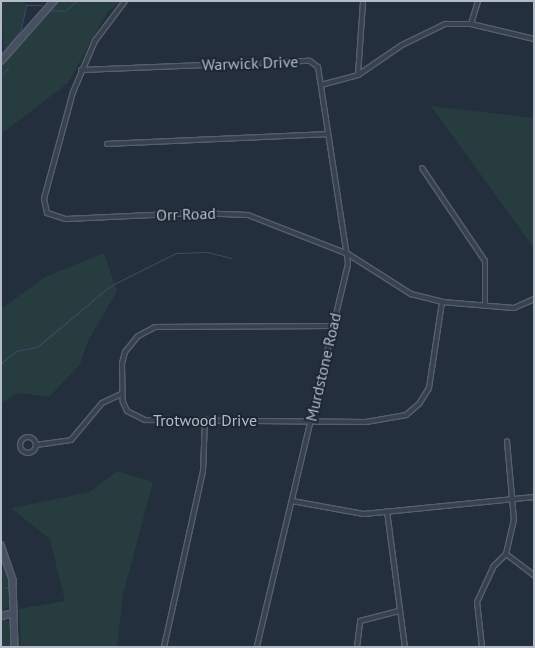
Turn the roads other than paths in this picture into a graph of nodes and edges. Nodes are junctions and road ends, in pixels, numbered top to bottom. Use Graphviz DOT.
graph roads {
  1 [pos="54,1"];
  2 [pos="125,1"];
  3 [pos="363,1"];
  4 [pos="478,1"];
  5 [pos="471,24"];
  6 [pos="534,39"];
  7 [pos="1,61"];
  8 [pos="81,70"];
  9 [pos="358,75"];
  10 [pos="321,85"];
  11 [pos="328,134"];
  12 [pos="107,144"];
  13 [pos="422,168"];
  14 [pos="348,254"];
  15 [pos="534,299"];
  16 [pos="442,302"];
  17 [pos="484,306"];
  18 [pos="330,326"];
  19 [pos="121,394"];
  20 [pos="205,419"];
  21 [pos="311,420"];
  22 [pos="507,441"];
  23 [pos="36,445"];
  24 [pos="534,497"];
  25 [pos="513,499"];
  26 [pos="292,501"];
  27 [pos="387,511"];
  28 [pos="1,545"];
  29 [pos="506,554"];
  30 [pos="534,575"];
  31 [pos="399,610"];
  32 [pos="14,613"];
  33 [pos="1,616"];
  34 [pos="15,647"];
  35 [pos="164,647"];
  36 [pos="257,647"];
  37 [pos="357,647"];
  38 [pos="405,647"];
  39 [pos="482,647"];
  1 -- 7 [label="main road"];
  2 -- 8 [label="street, Orr Road"];
  3 -- 9 [label="street"];
  4 -- 5 [label="street"];
  5 -- 6 [label="street"];
  5 -- 9 [label="street"];
  8 -- 10 [label="street, Warwick Drive"];
  8 -- 14 [label="street, Orr Road"];
  9 -- 10 [label="street"];
  10 -- 11 [label="street, Murdstone Road"];
  11 -- 12 [label="street"];
  11 -- 14 [label="street, Murdstone Road"];
  13 -- 17 [label="street"];
  14 -- 16 [label="street, Orr Road"];
  14 -- 18 [label="street, Murdstone Road"];
  15 -- 17 [label="street, Orr Road"];
  16 -- 17 [label="street, Orr Road"];
  16 -- 21 [label="street, Trotwood Drive"];
  18 -- 19 [label="street"];
  18 -- 21 [label="street, Murdstone Road"];
  19 -- 20 [label="street, Trotwood Drive"];
  19 -- 23 [label="street"];
  20 -- 21 [label="street, Trotwood Drive"];
  20 -- 35 [label="street"];
  21 -- 26 [label="street, Murdstone Road"];
  22 -- 25 [label="street"];
  23 -- 23 [label="street"];
  24 -- 25 [label="street"];
  25 -- 27 [label="street"];
  25 -- 29 [label="street"];
  26 -- 27 [label="street"];
  26 -- 36 [label="street, Murdstone Road"];
  27 -- 31 [label="street"];
  28 -- 32 [label="main road"];
  29 -- 30 [label="street"];
  29 -- 39 [label="street"];
  31 -- 37 [label="street"];
  31 -- 38 [label="street"];
  32 -- 33 [label="main road"];
  32 -- 34 [label="main road"];
}
